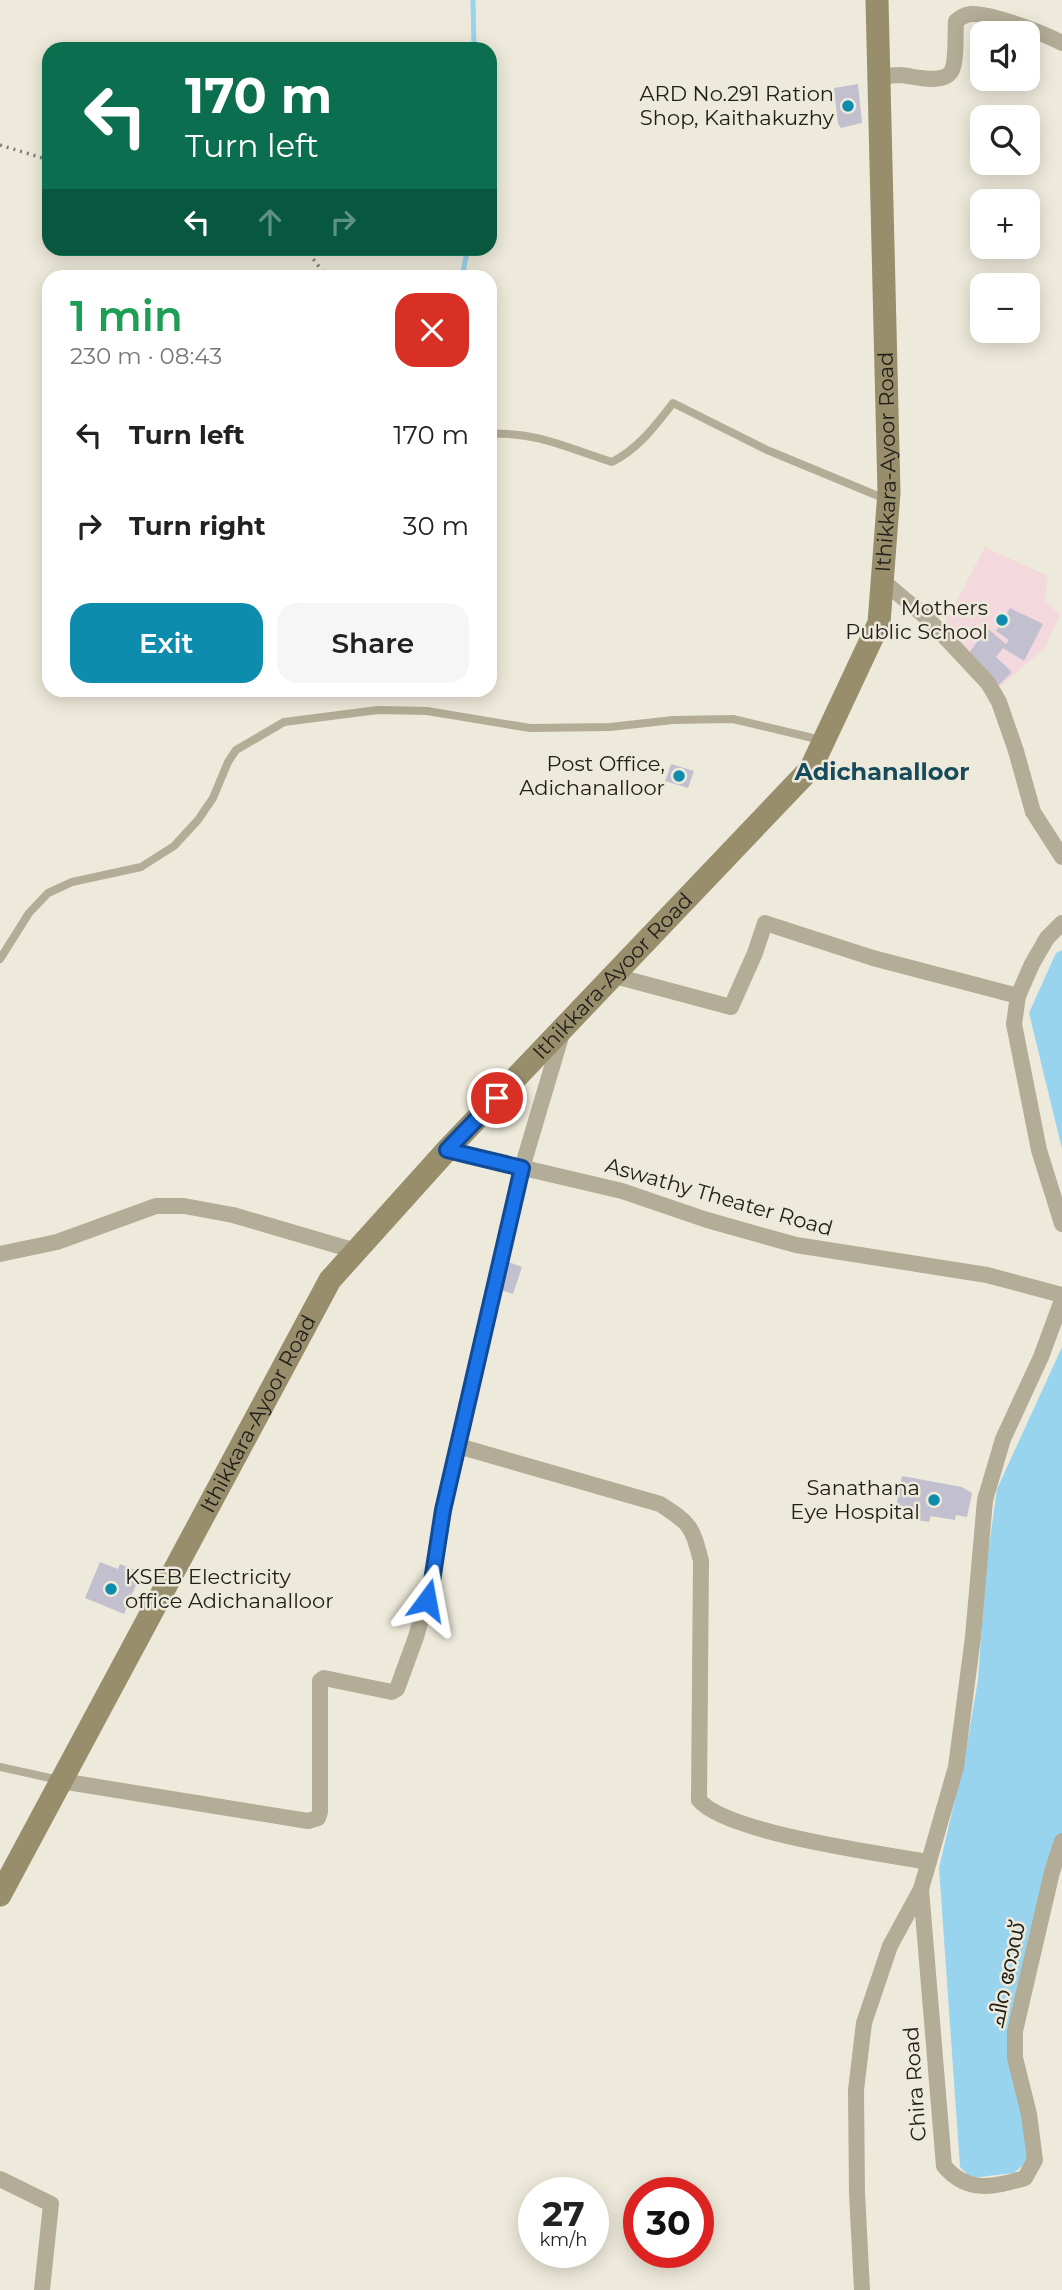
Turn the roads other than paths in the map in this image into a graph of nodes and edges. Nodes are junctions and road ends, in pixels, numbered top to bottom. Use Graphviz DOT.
graph roads {
  1 [pos="877,0"];
  2 [pos="1062,43"];
  3 [pos="879,77"];
  4 [pos="497,433"];
  5 [pos="889,500"];
  6 [pos="883,581"];
  7 [pos="824,741"];
  8 [pos="1062,857"];
  9 [pos="1062,923"];
  10 [pos="0,959"];
  11 [pos="615,975"];
  12 [pos="1018,996"];
  13 [pos="564,1028"];
  14 [pos="447,1150"];
  15 [pos="522,1168"];
  16 [pos="1062,1224"];
  17 [pos="356,1251"];
  18 [pos="0,1254"];
  19 [pos="1062,1298"];
  20 [pos="458,1446"];
  21 [pos="0,1767"];
  22 [pos="61,1780"];
  23 [pos="1062,1842"];
  24 [pos="929,1862"];
  25 [pos="921,1889"];
  26 [pos="1055,1889"];
  27 [pos="0,1895"];
  28 [pos="1035,2160"];
  29 [pos="0,2179"];
  30 [pos="42,2290"];
  31 [pos="862,2290"];
  1 -- 3 [label="main road, Ithikkara-Ayoor Road"];
  2 -- 3 [label="street"];
  3 -- 5 [label="main road, Ithikkara-Ayoor Road"];
  4 -- 5 [label="lane"];
  5 -- 6 [label="main road, Ithikkara-Ayoor Road"];
  6 -- 7 [label="main road, Ithikkara-Ayoor Road"];
  6 -- 8 [label="street"];
  7 -- 10 [label="lane"];
  7 -- 11 [label="main road, Ithikkara-Ayoor Road"];
  9 -- 12 [label="street"];
  11 -- 12 [label="street"];
  11 -- 13 [label="main road, Ithikkara-Ayoor Road"];
  12 -- 16 [label="street"];
  13 -- 14 [label="main road, Ithikkara-Ayoor Road"];
  13 -- 15 [label="street"];
  14 -- 15 [label="street, Aswathy Theater Road"];
  14 -- 17 [label="main road, Ithikkara-Ayoor Road"];
  15 -- 19 [label="street, Aswathy Theater Road"];
  15 -- 20 [label="street"];
  17 -- 18 [label="street"];
  17 -- 22 [label="main road, Ithikkara-Ayoor Road"];
  19 -- 24 [label="street"];
  20 -- 22 [label="street"];
  20 -- 24 [label="street"];
  21 -- 22 [label="lane"];
  22 -- 27 [label="main road, Ithikkara-Ayoor Road"];
  23 -- 26 [label="street, ചിറ റോഡ്"];
  24 -- 25 [label="street"];
  25 -- 28 [label="street, Chira Road"];
  25 -- 31 [label="street"];
  26 -- 28 [label="street, ചിറ റോഡ്"];
  29 -- 30 [label="street"];
}
